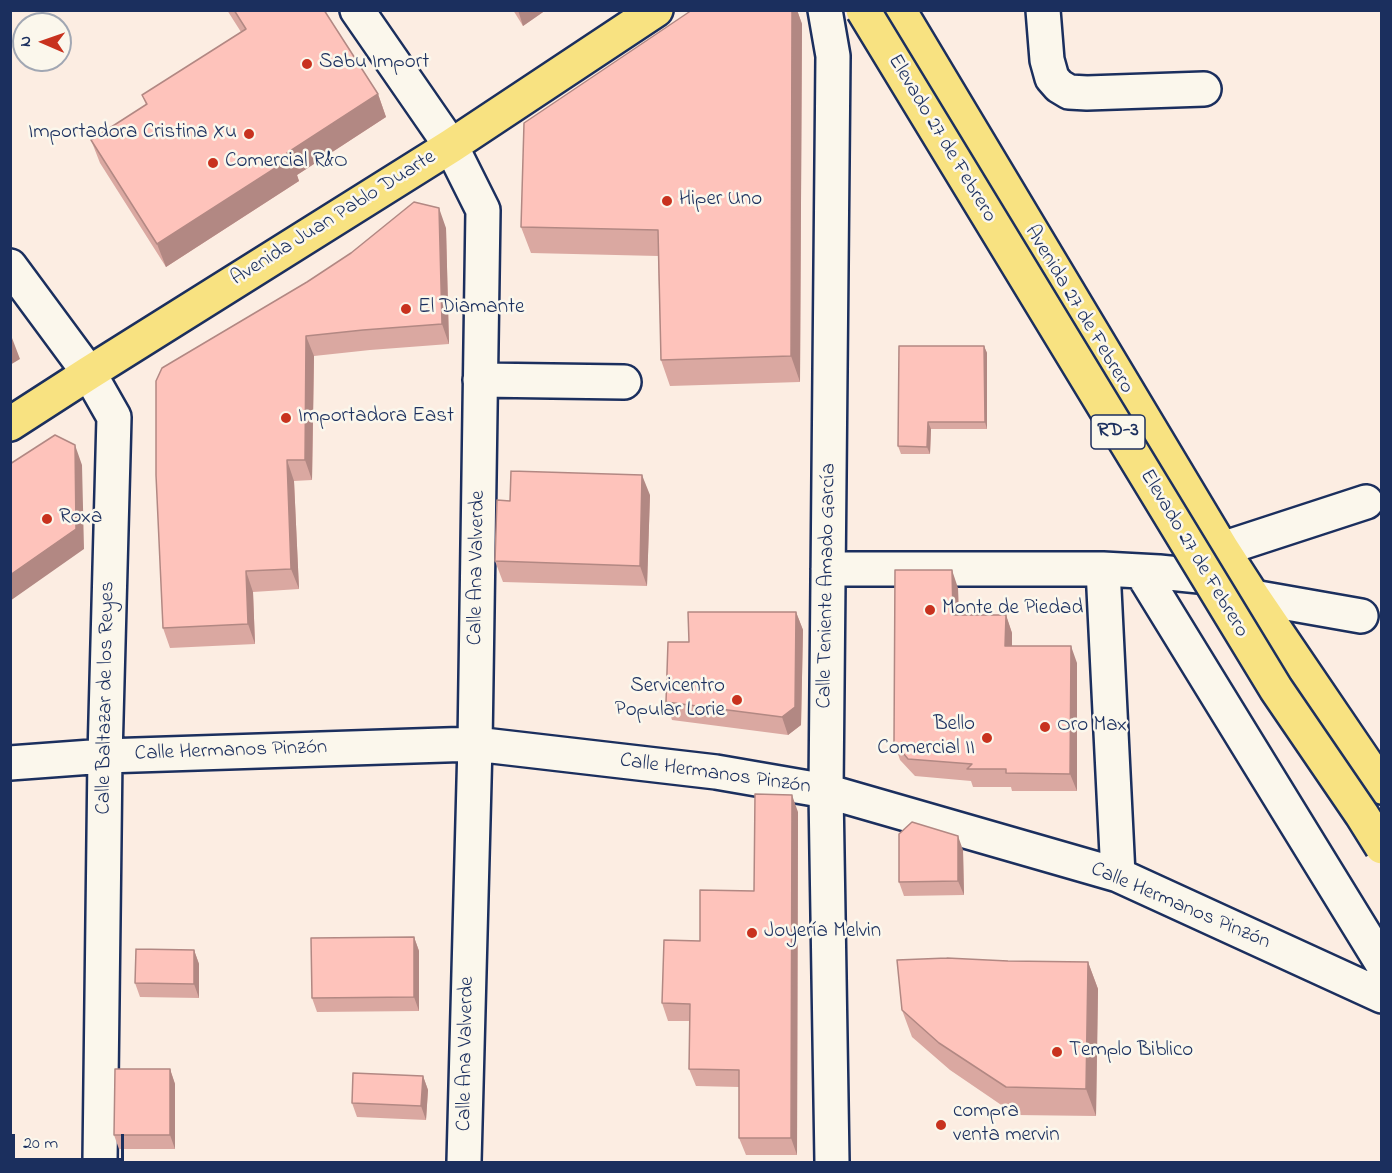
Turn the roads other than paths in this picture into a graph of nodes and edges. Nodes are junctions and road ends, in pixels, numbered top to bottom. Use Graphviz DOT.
graph roads {
  1 [pos="357,10"];
  2 [pos="656,10"];
  3 [pos="825,10"];
  4 [pos="863,10"];
  5 [pos="899,10"];
  6 [pos="1042,10"];
  7 [pos="1204,89"];
  8 [pos="450,147"];
  9 [pos="10,266"];
  10 [pos="88,373"];
  11 [pos="480,380"];
  12 [pos="624,382"];
  13 [pos="10,424"];
  14 [pos="1366,502"];
  15 [pos="1216,563"];
  16 [pos="828,569"];
  17 [pos="1103,569"];
  18 [pos="1141,571"];
  19 [pos="1252,597"];
  20 [pos="1361,616"];
  21 [pos="475,744"];
  22 [pos="105,756"];
  23 [pos="10,763"];
  24 [pos="1381,785"];
  25 [pos="826,791"];
  26 [pos="1382,847"];
  27 [pos="1118,875"];
  28 [pos="1382,963"];
  29 [pos="1382,996"];
  30 [pos="100,1162"];
  31 [pos="464,1162"];
  32 [pos="832,1162"];
  1 -- 8 [label="street, Calle Ana Valverde"];
  2 -- 8 [label="main road, Avenida Juan Pablo Duarte"];
  3 -- 16 [label="street, Calle Teniente Amado García"];
  4 -- 26 [label="main road, Elevado 27 de Febrero / RD-3, bridge"];
  5 -- 15 [label="main road, Avenida 27 de Febrero / RD-3"];
  6 -- 7 [label="street"];
  8 -- 10 [label="main road, Avenida Juan Pablo Duarte"];
  8 -- 11 [label="street, Calle Ana Valverde"];
  9 -- 10 [label="street, Calle Baltazar de los Reyes"];
  10 -- 13 [label="main road, Avenida Juan Pablo Duarte"];
  10 -- 22 [label="street, Calle Baltazar de los Reyes"];
  11 -- 12 [label="street"];
  11 -- 21 [label="street, Calle Ana Valverde"];
  14 -- 15 [label="street"];
  15 -- 18 [label="street"];
  15 -- 19 [label="main road, Avenida 27 de Febrero / RD-3"];
  16 -- 17 [label="street"];
  16 -- 25 [label="street, Calle Teniente Amado García"];
  17 -- 18 [label="street"];
  17 -- 27 [label="street"];
  18 -- 28 [label="street"];
  19 -- 20 [label="street"];
  19 -- 24 [label="main road, Avenida 27 de Febrero / RD-3"];
  21 -- 22 [label="street, Calle Hermanos Pinzón"];
  21 -- 25 [label="street, Calle Hermanos Pinzón"];
  21 -- 31 [label="street, Calle Ana Valverde"];
  22 -- 23 [label="street, Calle Hermanos Pinzón"];
  22 -- 30 [label="street, Calle Baltazar de los Reyes"];
  25 -- 27 [label="street, Calle Hermanos Pinzón"];
  25 -- 32 [label="street, Calle Teniente Amado García"];
  27 -- 29 [label="street, Calle Hermanos Pinzón"];
}
